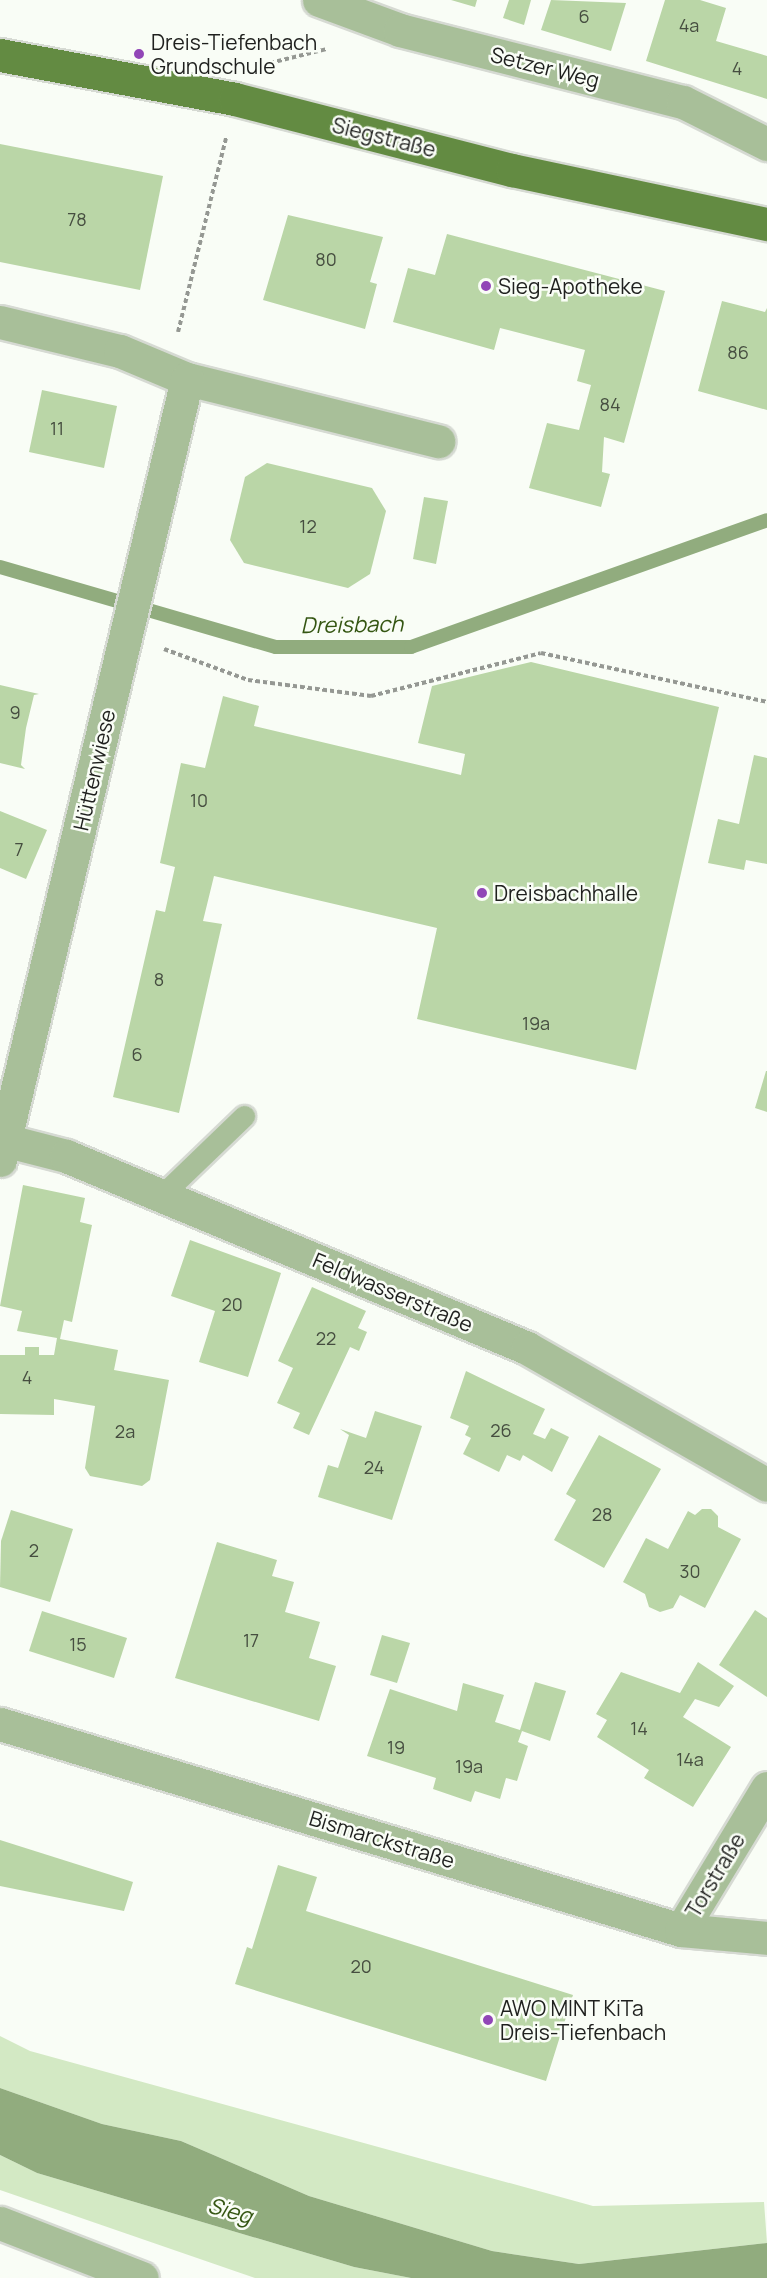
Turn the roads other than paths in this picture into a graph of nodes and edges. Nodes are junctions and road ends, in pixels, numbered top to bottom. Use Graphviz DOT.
graph roads {
  1 [pos="319,0"];
  2 [pos="0,56"];
  3 [pos="767,144"];
  4 [pos="767,224"];
  5 [pos="0,322"];
  6 [pos="187,379"];
  7 [pos="438,441"];
  8 [pos="244,1116"];
  9 [pos="2,1147"];
  10 [pos="162,1195"];
  11 [pos="767,1485"];
  12 [pos="0,1724"];
  13 [pos="767,1788"];
  14 [pos="681,1930"];
  15 [pos="767,1938"];
  16 [pos="0,2223"];
  17 [pos="142,2278"];
  1 -- 3 [label="street, Setzer Weg"];
  2 -- 4 [label="main road, Siegstraße"];
  5 -- 6 [label="street"];
  6 -- 7 [label="street"];
  6 -- 9 [label="street, Hüttenwiese"];
  8 -- 10 [label="lane"];
  9 -- 10 [label="street, Feldwasserstraße"];
  10 -- 11 [label="street, Feldwasserstraße"];
  12 -- 14 [label="street, Bismarckstraße"];
  13 -- 14 [label="street, Torstraße"];
  14 -- 15 [label="street, Bismarckstraße"];
  16 -- 17 [label="street"];
}
